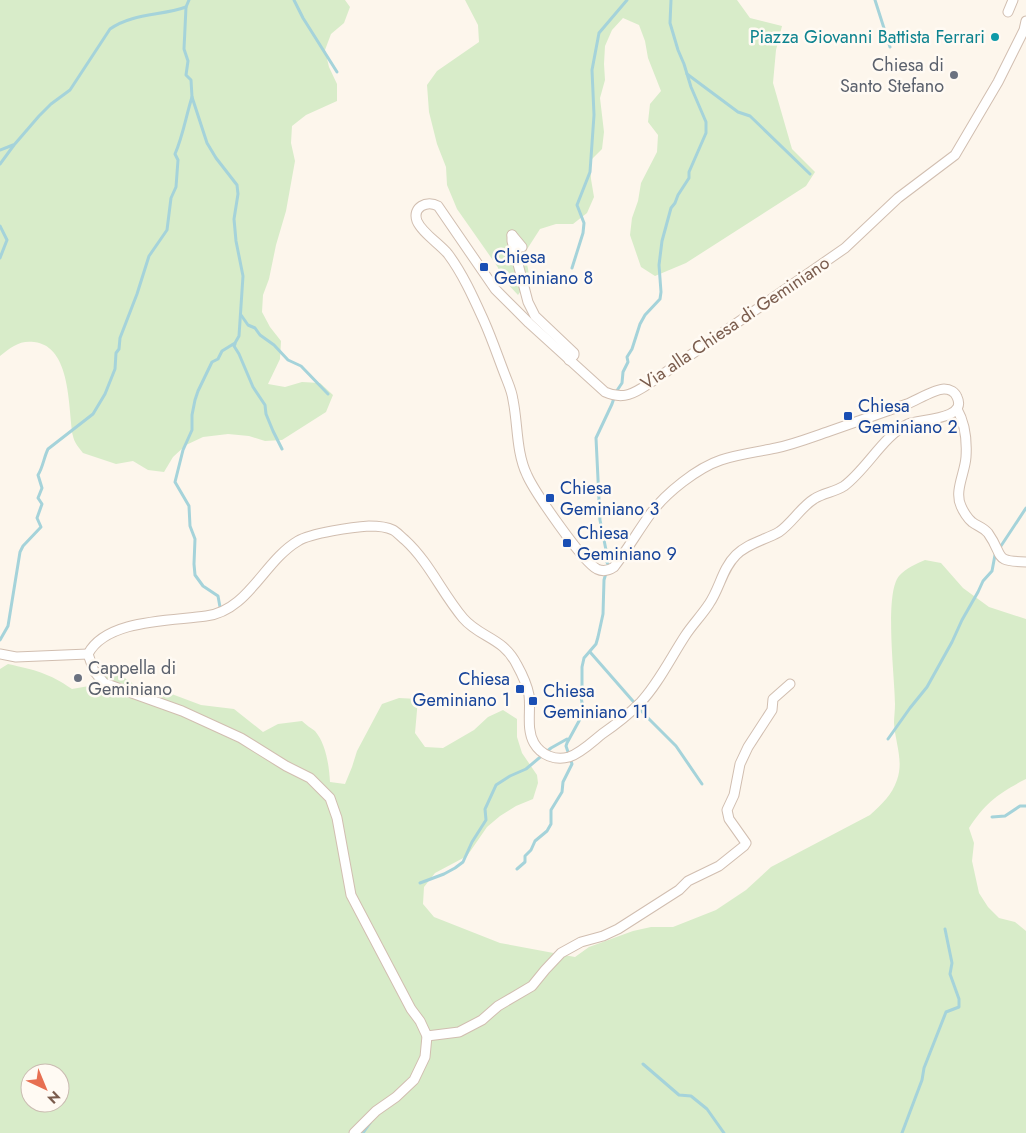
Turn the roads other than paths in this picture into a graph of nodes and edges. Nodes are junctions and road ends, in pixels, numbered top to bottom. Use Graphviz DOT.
graph roads {
  1 [pos="1013,0"];
  2 [pos="1008,12"];
  3 [pos="1026,21"];
  4 [pos="522,247"];
  5 [pos="569,360"];
  6 [pos="957,409"];
  7 [pos="1026,562"];
  8 [pos="0,654"];
  9 [pos="88,654"];
  10 [pos="790,684"];
  11 [pos="427,1036"];
  12 [pos="354,1133"];
  1 -- 2 [label="street"];
  3 -- 5 [label="street, Via alla Chiesa di Geminiano"];
  4 -- 5 [label="street"];
  5 -- 6 [label="street, Via alla Chiesa di Geminiano"];
  6 -- 7 [label="street"];
  6 -- 9 [label="street"];
  8 -- 9 [label="street"];
  9 -- 11 [label="street"];
  10 -- 11 [label="street"];
  11 -- 12 [label="street"];
}
